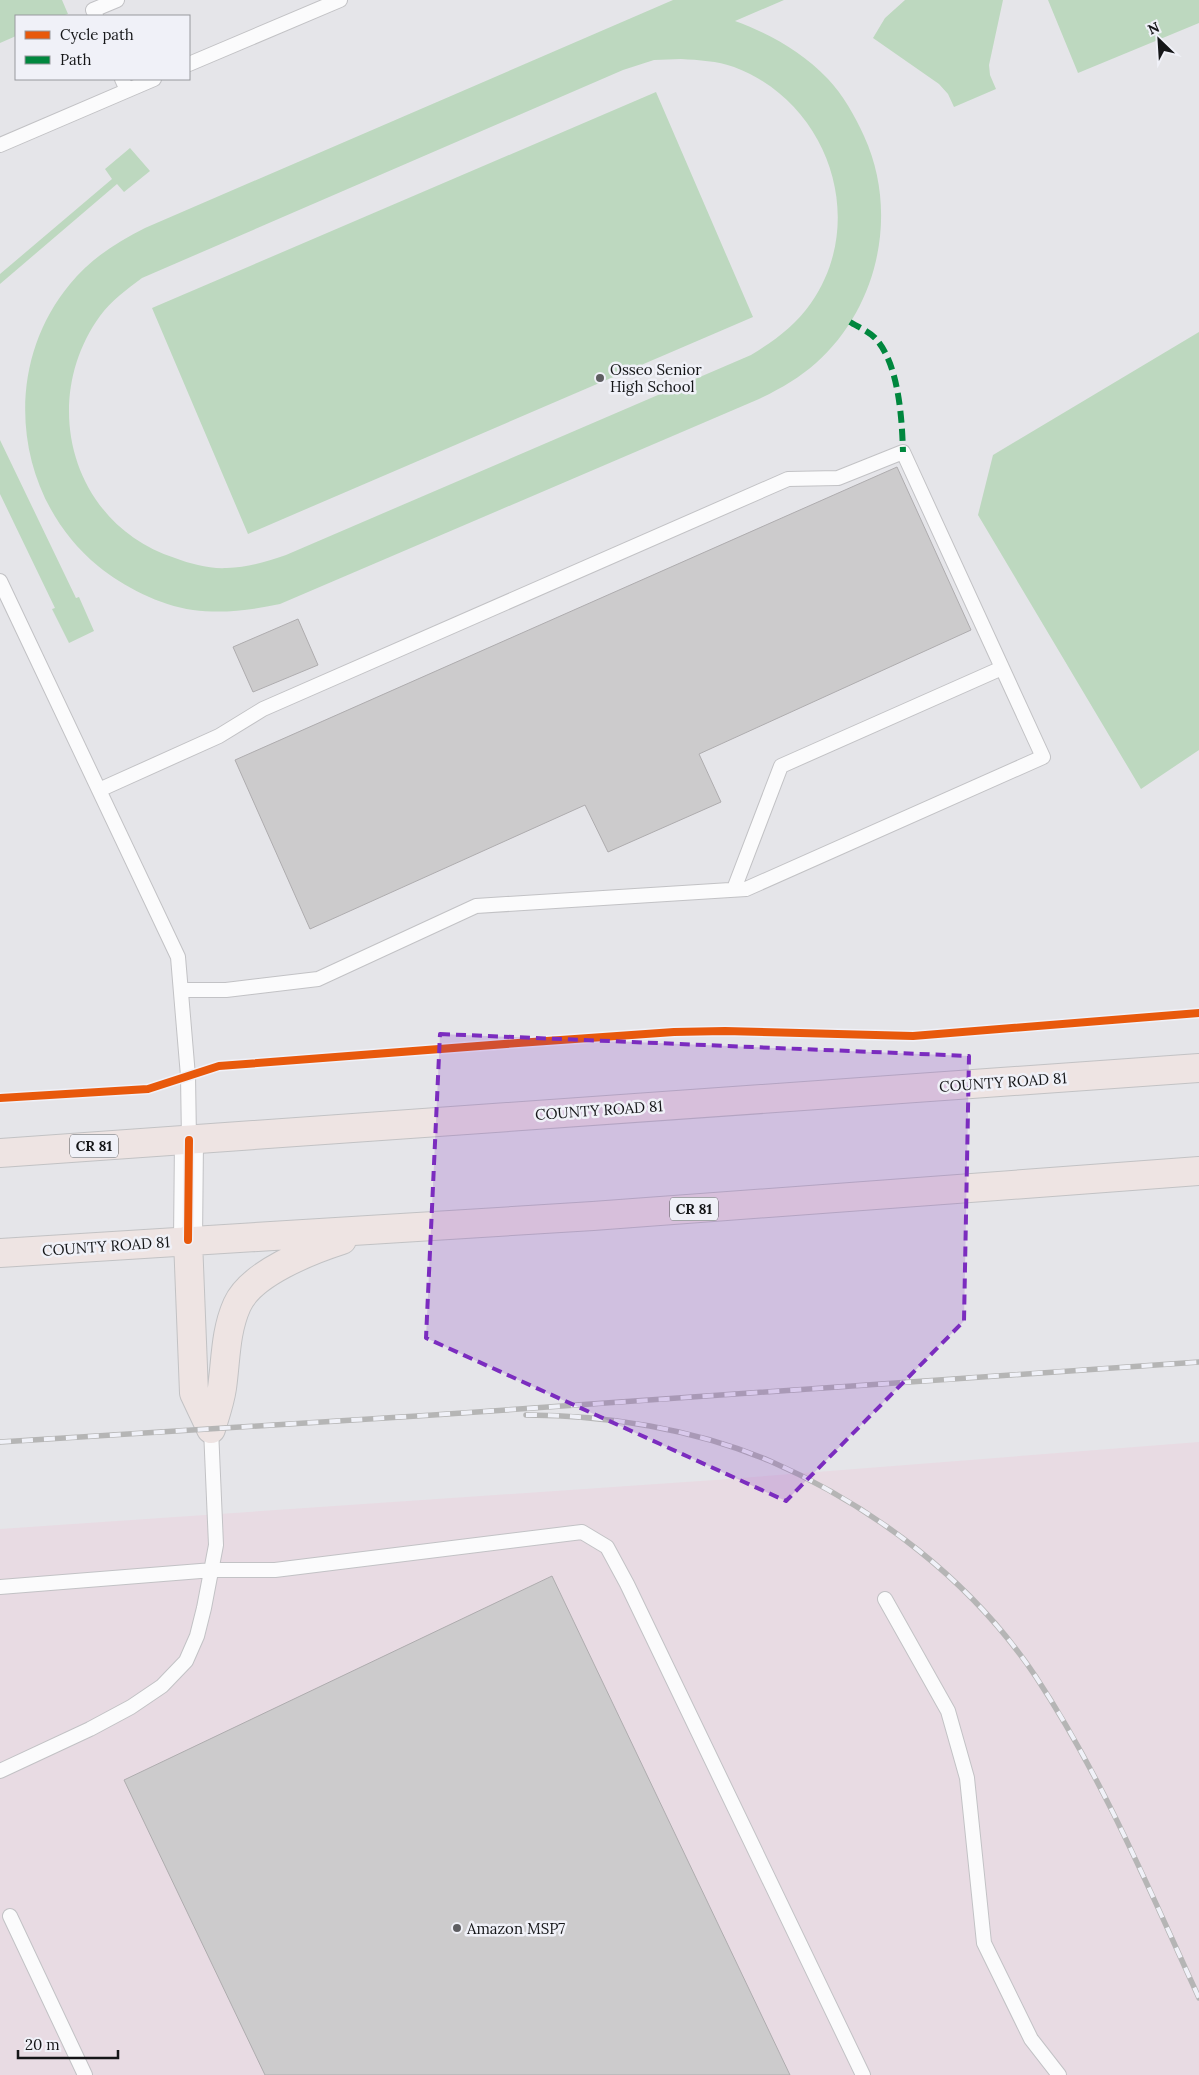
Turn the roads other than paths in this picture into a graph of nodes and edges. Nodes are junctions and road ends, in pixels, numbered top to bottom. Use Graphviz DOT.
graph roads {
  1 [pos="117,0"];
  2 [pos="340,0"];
  3 [pos="96,15"];
  4 [pos="190,64"];
  5 [pos="149,80"];
  6 [pos="125,85"];
  7 [pos="0,145"];
  8 [pos="0,581"];
  9 [pos="1002,668"];
  10 [pos="99,790"];
  11 [pos="734,889"];
  12 [pos="182,990"];
  13 [pos="1199,1068"];
  14 [pos="189,1140"];
  15 [pos="0,1153"];
  16 [pos="1199,1171"];
  17 [pos="376,1230"];
  18 [pos="188,1240"];
  19 [pos="0,1253"];
  20 [pos="211,1429"];
  21 [pos="213,1570"];
  22 [pos="0,1587"];
  23 [pos="885,1599"];
  24 [pos="0,1771"];
  25 [pos="10,1916"];
  26 [pos="85,2075"];
  27 [pos="863,2075"];
  28 [pos="1059,2075"];
  1 -- 3 [label="lane"];
  2 -- 4 [label="lane"];
  5 -- 6 [label="lane"];
  6 -- 7 [label="lane"];
  8 -- 10 [label="lane"];
  9 -- 10 [label="lane"];
  9 -- 11 [label="lane"];
  9 -- 11 [label="lane"];
  10 -- 12 [label="lane"];
  11 -- 12 [label="lane"];
  12 -- 14 [label="lane"];
  13 -- 14 [label="highway, COUNTY ROAD 81 / CR 81"];
  14 -- 15 [label="highway, COUNTY ROAD 81 / CR 81"];
  14 -- 18 [label="street"];
  16 -- 17 [label="highway, COUNTY ROAD 81 / CR 81"];
  17 -- 18 [label="highway, COUNTY ROAD 81 / CR 81"];
  17 -- 20 [label="highway"];
  18 -- 19 [label="highway, COUNTY ROAD 81 / CR 81"];
  18 -- 20 [label="highway"];
  20 -- 21 [label="lane"];
  21 -- 22 [label="lane"];
  21 -- 24 [label="lane"];
  21 -- 27 [label="lane"];
  23 -- 28 [label="lane"];
  25 -- 26 [label="lane"];
}
